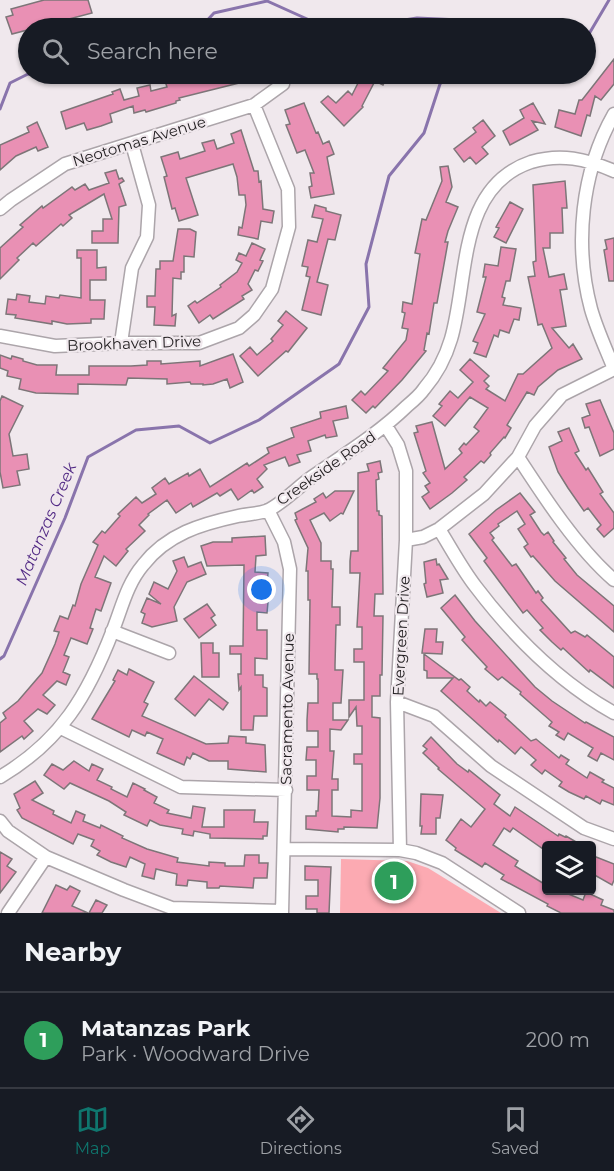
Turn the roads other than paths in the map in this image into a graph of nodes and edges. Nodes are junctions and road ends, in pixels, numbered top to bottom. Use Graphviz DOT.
graph roads {
  1 [pos="283,84"];
  2 [pos="254,105"];
  3 [pos="614,114"];
  4 [pos="132,144"];
  5 [pos="593,162"];
  6 [pos="614,171"];
  7 [pos="0,209"];
  8 [pos="0,336"];
  9 [pos="121,343"];
  10 [pos="614,369"];
  11 [pos="386,426"];
  12 [pos="518,457"];
  13 [pos="268,510"];
  14 [pos="439,529"];
  15 [pos="406,540"];
  16 [pos="614,580"];
  17 [pos="112,631"];
  18 [pos="169,653"];
  19 [pos="397,702"];
  20 [pos="614,713"];
  21 [pos="61,729"];
  22 [pos="0,777"];
  23 [pos="286,790"];
  24 [pos="0,821"];
  25 [pos="614,839"];
  26 [pos="284,849"];
  27 [pos="400,850"];
  28 [pos="46,857"];
  29 [pos="282,912"];
  30 [pos="8,913"];
  31 [pos="519,913"];
  1 -- 2 [label="street, Neotomas Avenue"];
  2 -- 4 [label="street, Neotomas Avenue"];
  2 -- 9 [label="street, Brookhaven Drive"];
  3 -- 5 [label="street"];
  4 -- 7 [label="street, Neotomas Avenue"];
  4 -- 9 [label="street"];
  5 -- 6 [label="street, Creekside Road"];
  5 -- 10 [label="street"];
  5 -- 11 [label="street, Creekside Road"];
  8 -- 9 [label="street, Brookhaven Drive"];
  10 -- 12 [label="street"];
  11 -- 13 [label="street, Creekside Road"];
  11 -- 15 [label="street, Evergreen Drive"];
  12 -- 14 [label="street"];
  12 -- 16 [label="street"];
  13 -- 17 [label="street, Creekside Road"];
  13 -- 23 [label="street, Sacramento Avenue"];
  14 -- 15 [label="street"];
  14 -- 20 [label="street"];
  15 -- 19 [label="street, Evergreen Drive"];
  17 -- 18 [label="street"];
  17 -- 21 [label="street, Creekside Road"];
  19 -- 25 [label="street"];
  19 -- 27 [label="street, Evergreen Drive"];
  21 -- 22 [label="street, Creekside Road"];
  21 -- 23 [label="street"];
  23 -- 26 [label="street, Sacramento Avenue"];
  24 -- 28 [label="street"];
  26 -- 27 [label="street"];
  26 -- 29 [label="street, Sacramento Avenue"];
  27 -- 31 [label="street"];
  28 -- 29 [label="street"];
  28 -- 30 [label="street"];
}
